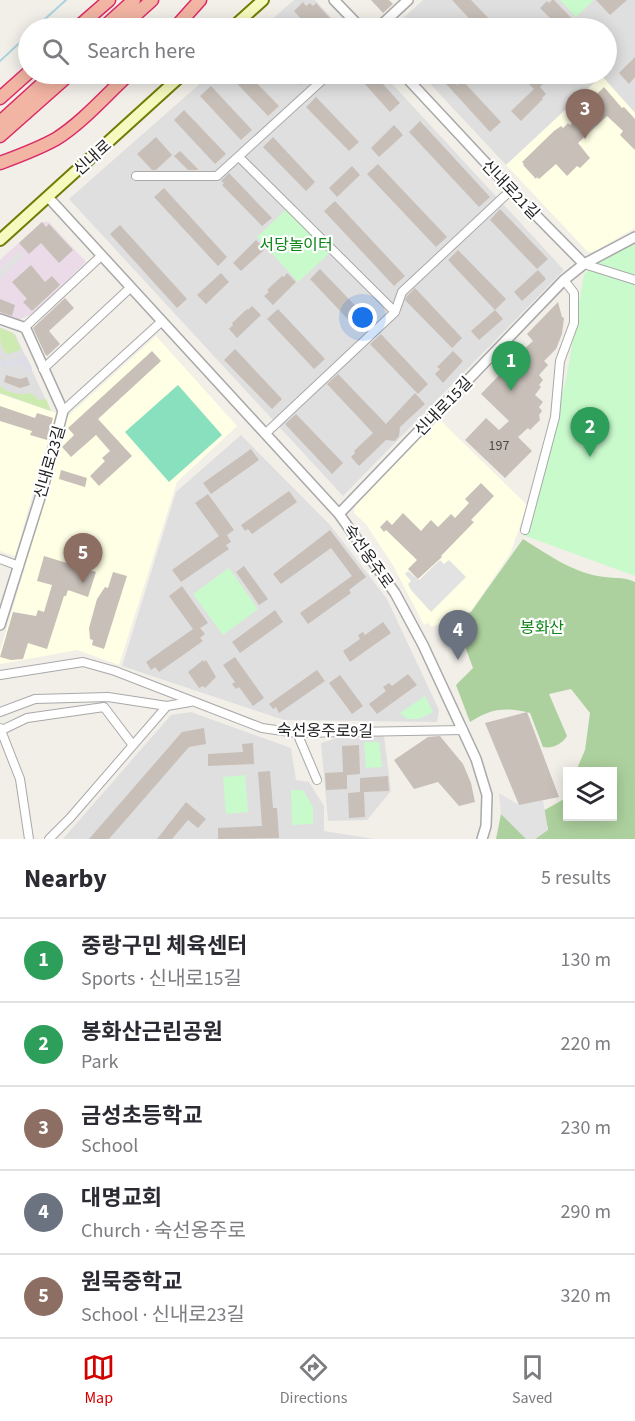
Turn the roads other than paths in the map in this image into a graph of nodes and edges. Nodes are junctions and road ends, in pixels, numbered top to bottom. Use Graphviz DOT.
graph roads {
  1 [pos="109,0"];
  2 [pos="135,0"];
  3 [pos="152,0"];
  4 [pos="200,0"];
  5 [pos="263,0"];
  6 [pos="334,0"];
  7 [pos="408,0"];
  8 [pos="88,18"];
  9 [pos="115,18"];
  10 [pos="132,18"];
  11 [pos="184,18"];
  12 [pos="243,18"];
  13 [pos="351,18"];
  14 [pos="389,18"];
  15 [pos="18,81"];
  16 [pos="42,84"];
  17 [pos="59,84"];
  18 [pos="119,84"];
  19 [pos="172,84"];
  20 [pos="318,84"];
  21 [pos="411,84"];
  22 [pos="0,98"];
  23 [pos="0,123"];
  24 [pos="0,136"];
  25 [pos="238,157"];
  26 [pos="0,163"];
  27 [pos="136,176"];
  28 [pos="511,190"];
  29 [pos="48,197"];
  30 [pos="635,237"];
  31 [pos="0,240"];
  32 [pos="101,256"];
  33 [pos="584,264"];
  34 [pos="564,280"];
  35 [pos="635,280"];
  36 [pos="130,288"];
  37 [pos="395,312"];
  38 [pos="0,319"];
  39 [pos="161,322"];
  40 [pos="24,328"];
  41 [pos="43,369"];
  42 [pos="63,411"];
  43 [pos="265,435"];
  44 [pos="339,514"];
  45 [pos="525,530"];
  46 [pos="0,559"];
  47 [pos="19,566"];
  48 [pos="0,626"];
  49 [pos="0,675"];
  50 [pos="192,702"];
  51 [pos="167,706"];
  52 [pos="0,712"];
  53 [pos="0,730"];
  54 [pos="463,730"];
  55 [pos="297,733"];
  56 [pos="132,744"];
  57 [pos="317,780"];
  58 [pos="29,839"];
  59 [pos="49,839"];
  60 [pos="482,839"];
  1 -- 8 [label="highway"];
  2 -- 9 [label="highway"];
  3 -- 10 [label="highway"];
  4 -- 11 [label="highway"];
  5 -- 12 [label="main road"];
  6 -- 13 [label="street"];
  7 -- 14 [label="street"];
  15 -- 22 [label="highway"];
  16 -- 23 [label="highway"];
  17 -- 24 [label="highway"];
  18 -- 26 [label="highway"];
  19 -- 29 [label="main road, 신내로"];
  20 -- 25 [label="street"];
  21 -- 28 [label="street, 신내로21길"];
  25 -- 27 [label="street"];
  25 -- 37 [label="street"];
  28 -- 33 [label="street, 신내로21길"];
  28 -- 37 [label="street"];
  29 -- 31 [label="main road, 신내로"];
  29 -- 32 [label="street, 숙선옹주로"];
  30 -- 33 [label="street, 신내로15길"];
  32 -- 36 [label="street, 숙선옹주로"];
  32 -- 40 [label="street"];
  33 -- 34 [label="street, 신내로15길"];
  33 -- 35 [label="street, 신내로21길"];
  34 -- 44 [label="street, 신내로15길"];
  34 -- 45 [label="street"];
  36 -- 39 [label="street, 숙선옹주로"];
  36 -- 41 [label="street"];
  37 -- 43 [label="street"];
  38 -- 40 [label="street"];
  39 -- 42 [label="street"];
  39 -- 43 [label="street, 숙선옹주로"];
  40 -- 41 [label="street, 신내로23길"];
  41 -- 42 [label="street, 신내로23길"];
  42 -- 47 [label="street, 신내로23길"];
  43 -- 44 [label="street, 숙선옹주로"];
  44 -- 54 [label="street, 숙선옹주로"];
  46 -- 47 [label="street"];
  47 -- 48 [label="street, 신내로23길"];
  49 -- 50 [label="street, 숙선옹주로9길"];
  50 -- 51 [label="street, 숙선옹주로9길"];
  50 -- 55 [label="street, 숙선옹주로9길"];
  51 -- 52 [label="street, 숙선옹주로9길"];
  51 -- 56 [label="street"];
  53 -- 56 [label="street"];
  53 -- 58 [label="street"];
  54 -- 55 [label="street, 숙선옹주로9길"];
  54 -- 60 [label="street, 숙선옹주로"];
  55 -- 57 [label="street"];
  56 -- 59 [label="street"];
}
